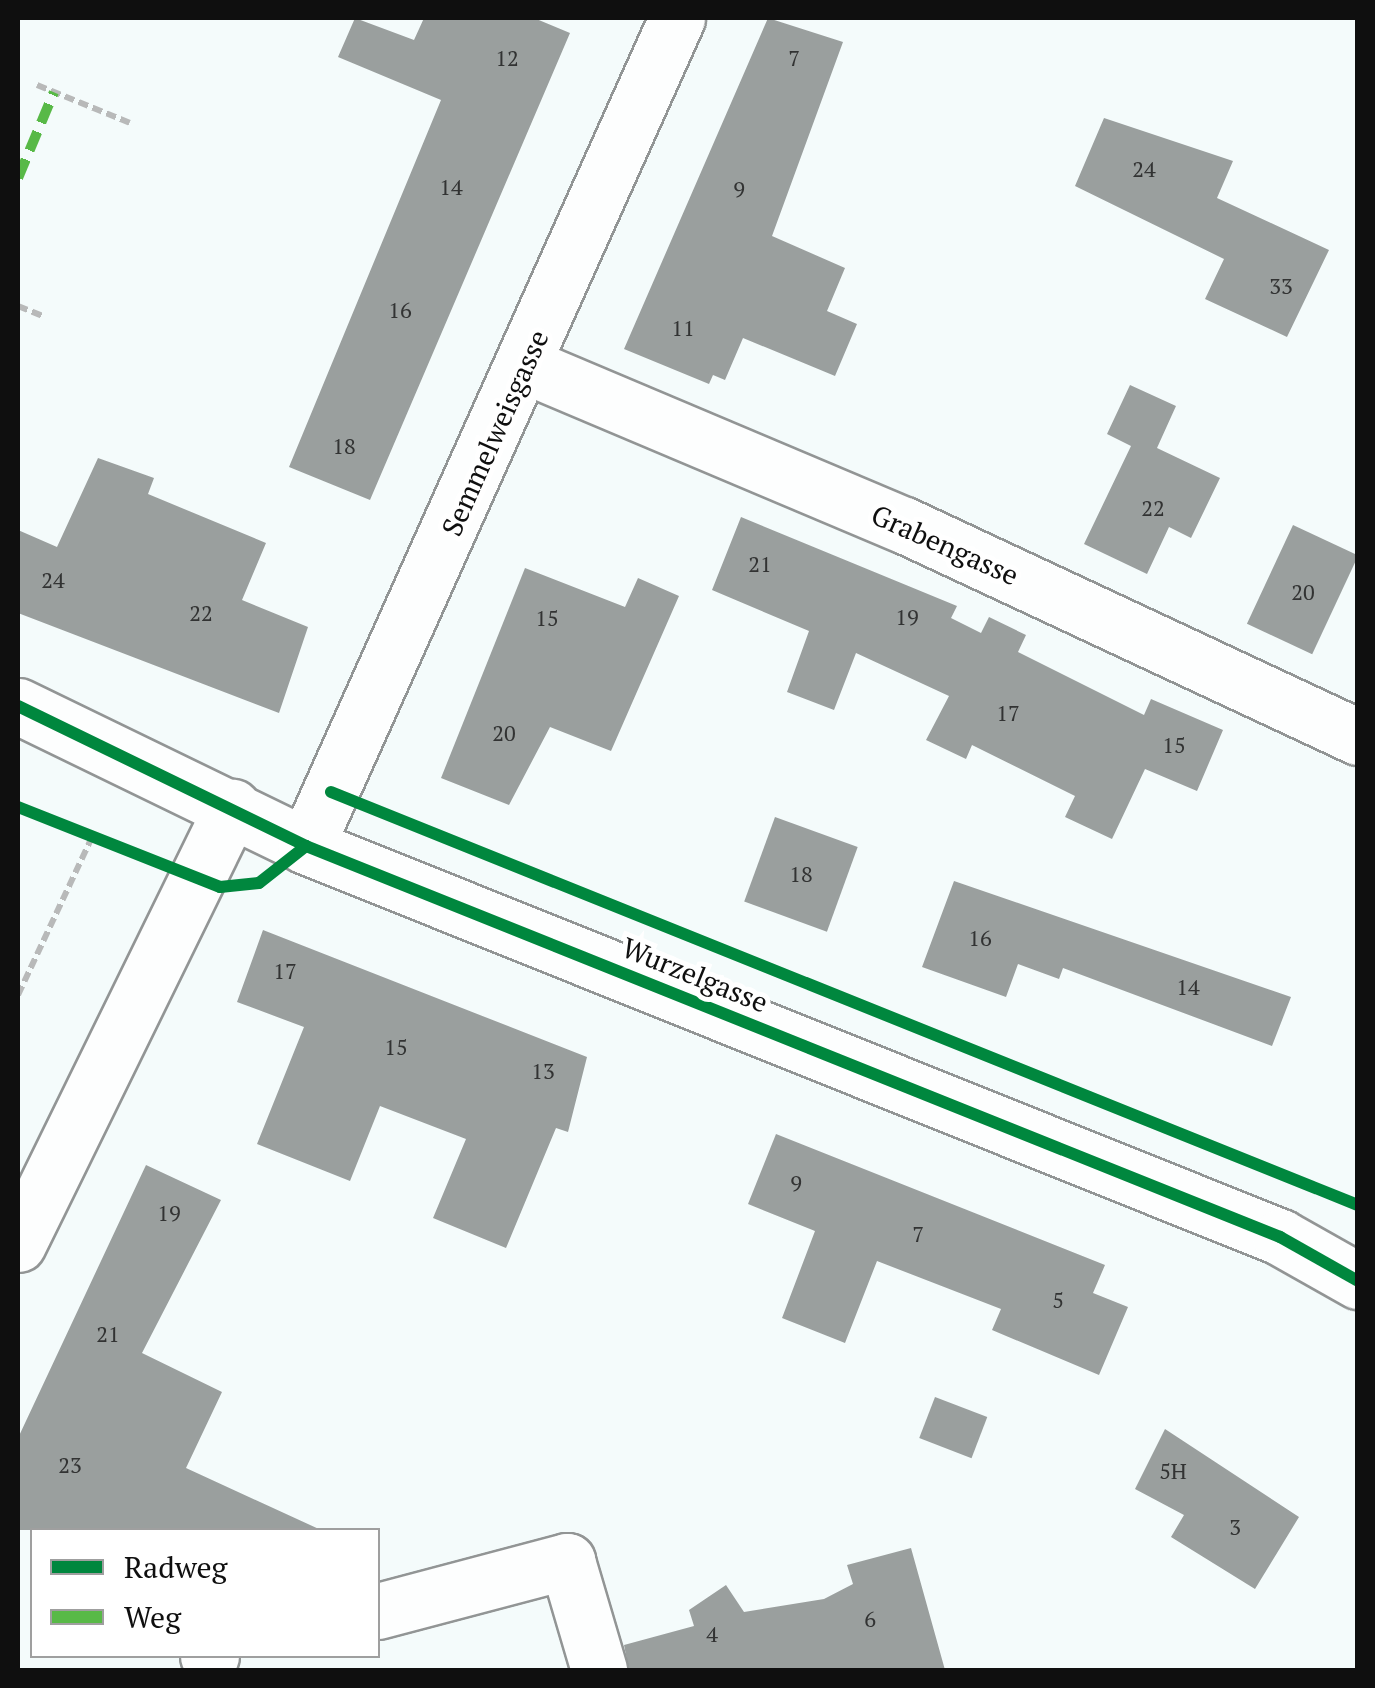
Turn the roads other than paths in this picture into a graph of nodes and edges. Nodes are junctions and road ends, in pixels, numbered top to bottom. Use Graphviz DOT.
graph roads {
  1 [pos="677,18"];
  2 [pos="527,366"];
  3 [pos="18,706"];
  4 [pos="1358,737"];
  5 [pos="232,807"];
  6 [pos="306,846"];
  7 [pos="18,1244"];
  8 [pos="1358,1281"];
  9 [pos="380,1610"];
  10 [pos="598,1670"];
  1 -- 2 [label="street, Semmelweisgasse"];
  2 -- 4 [label="street, Grabengasse"];
  2 -- 6 [label="street, Semmelweisgasse"];
  3 -- 5 [label="street, Wurzelgasse"];
  5 -- 6 [label="street, Wurzelgasse"];
  5 -- 7 [label="street"];
  6 -- 8 [label="street, Wurzelgasse"];
  9 -- 10 [label="street"];
}
